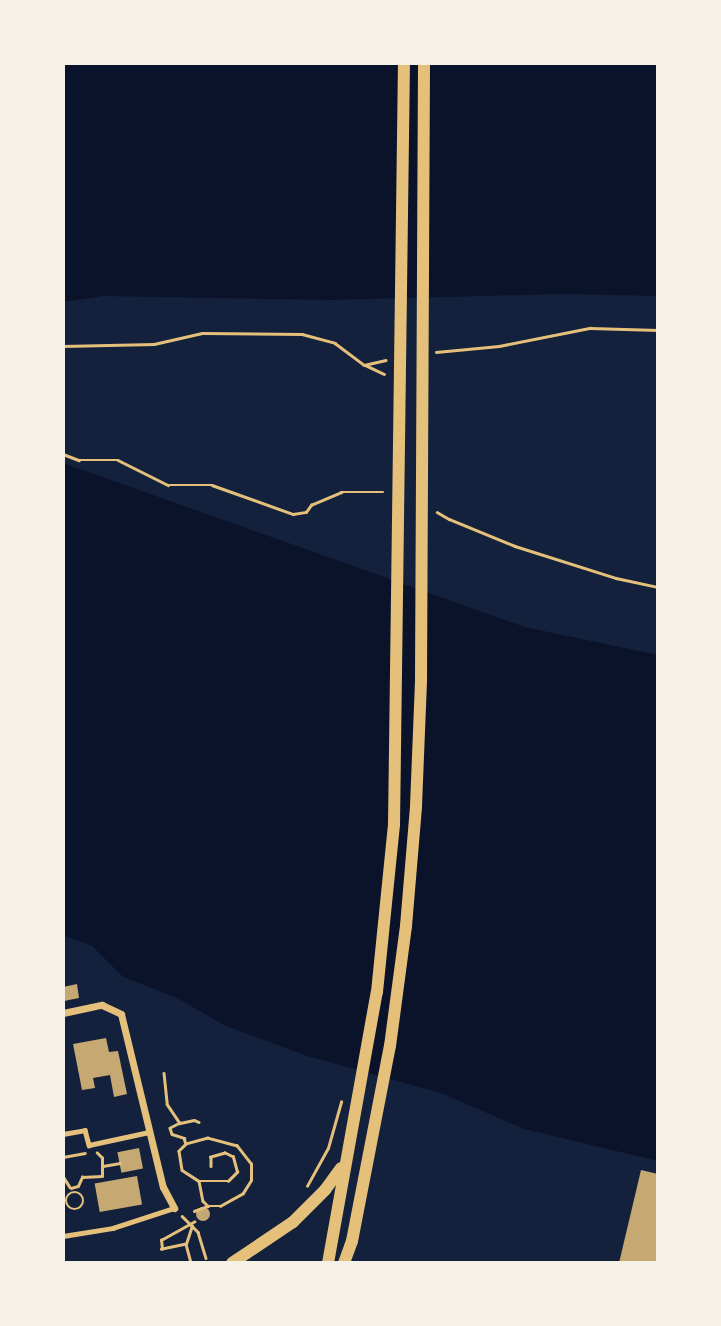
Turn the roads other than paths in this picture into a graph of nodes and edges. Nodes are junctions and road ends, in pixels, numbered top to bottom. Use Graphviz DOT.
graph roads {
  1 [pos="404,63"];
  2 [pos="424,63"];
  3 [pos="63,1013"];
  4 [pos="149,1132"];
  5 [pos="63,1134"];
  6 [pos="345,1161"];
  7 [pos="174,1208"];
  8 [pos="63,1236"];
  9 [pos="232,1263"];
  10 [pos="328,1263"];
  11 [pos="344,1263"];
  1 -- 6 [label="main road"];
  2 -- 11 [label="main road"];
  3 -- 4 [label="street"];
  4 -- 5 [label="lane"];
  4 -- 7 [label="street"];
  6 -- 9 [label="main road"];
  6 -- 10 [label="main road"];
  7 -- 8 [label="lane"];
}
